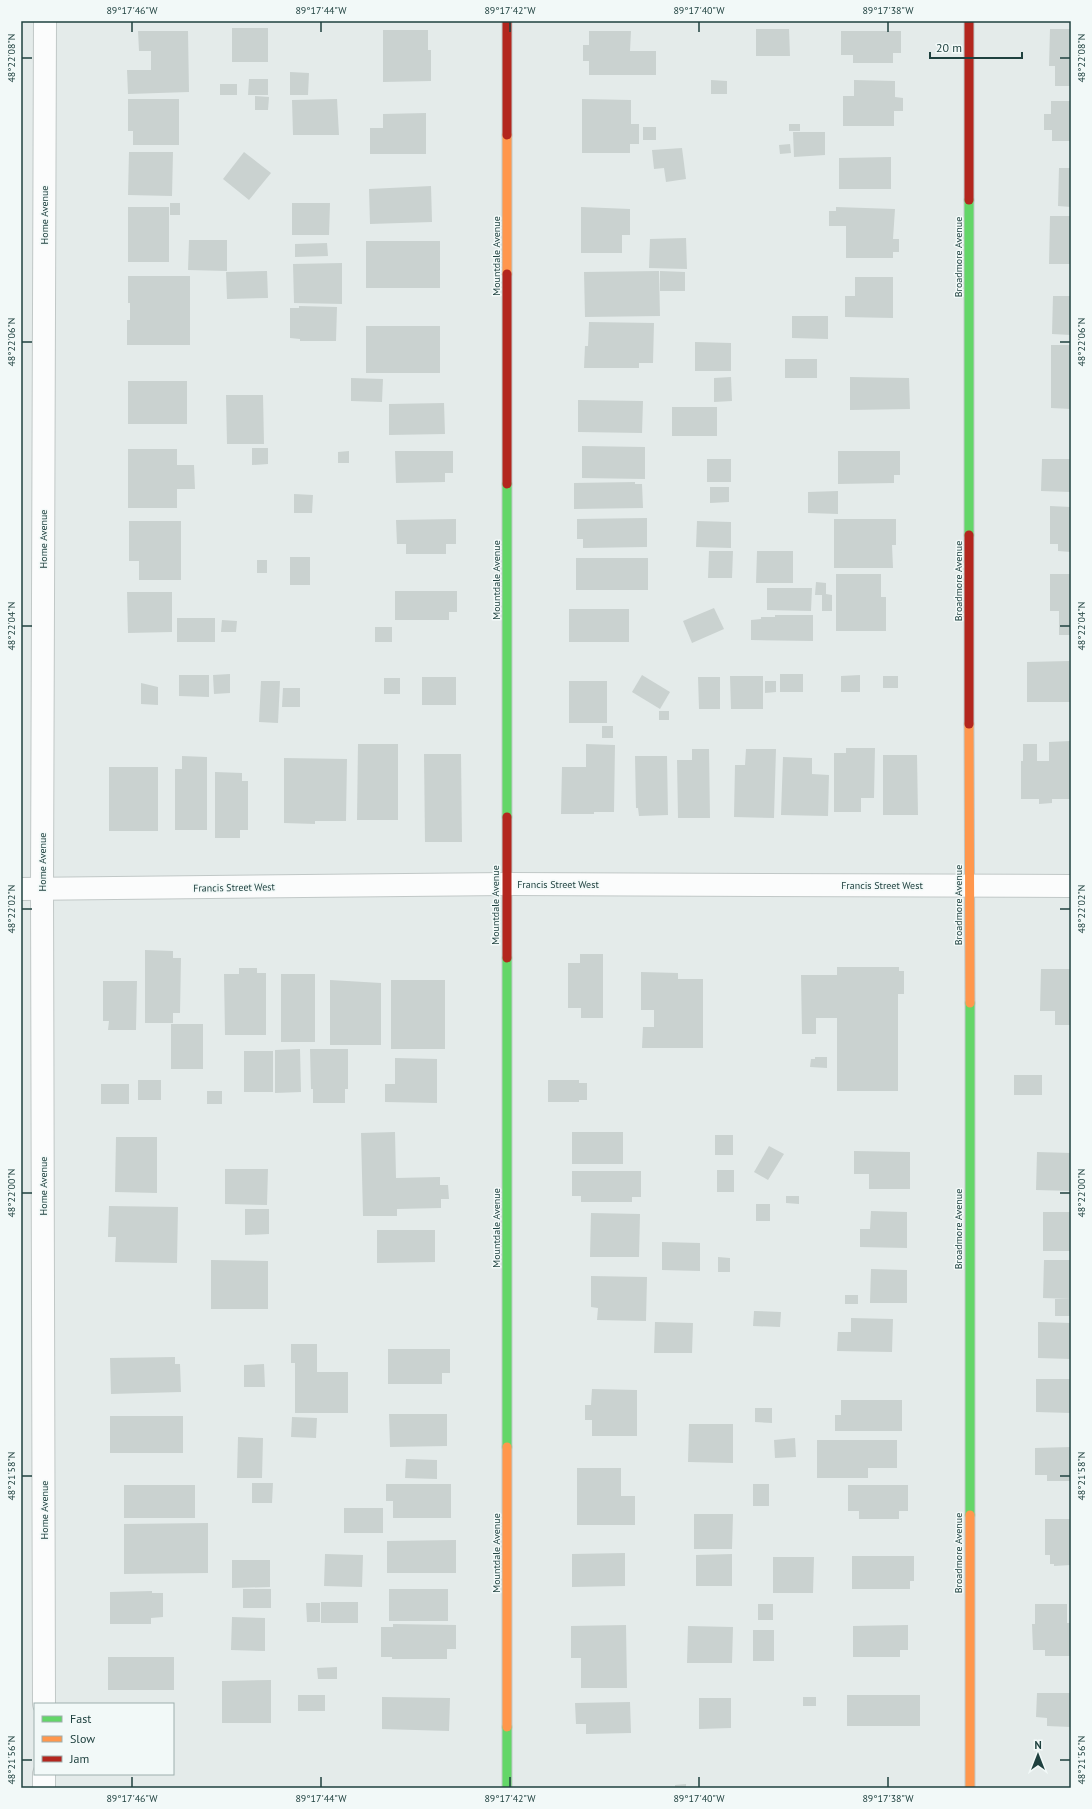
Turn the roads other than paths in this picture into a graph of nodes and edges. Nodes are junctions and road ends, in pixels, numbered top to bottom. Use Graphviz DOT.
graph roads {
  1 [pos="45,21"];
  2 [pos="507,21"];
  3 [pos="969,21"];
  4 [pos="506,884"];
  5 [pos="969,886"];
  6 [pos="1071,886"];
  7 [pos="32,889"];
  8 [pos="44,1703"];
  9 [pos="44,1775"];
  10 [pos="44,1788"];
  11 [pos="507,1788"];
  12 [pos="970,1788"];
  1 -- 7 [label="street, Home Avenue"];
  2 -- 4 [label="street, Mountdale Avenue"];
  3 -- 5 [label="street, Broadmore Avenue"];
  4 -- 5 [label="street, Francis Street West"];
  4 -- 7 [label="street, Francis Street West"];
  4 -- 11 [label="street, Mountdale Avenue"];
  5 -- 6 [label="street, Francis Street West"];
  5 -- 12 [label="street, Broadmore Avenue"];
  7 -- 8 [label="street, Home Avenue"];
  9 -- 10 [label="street"];
}
